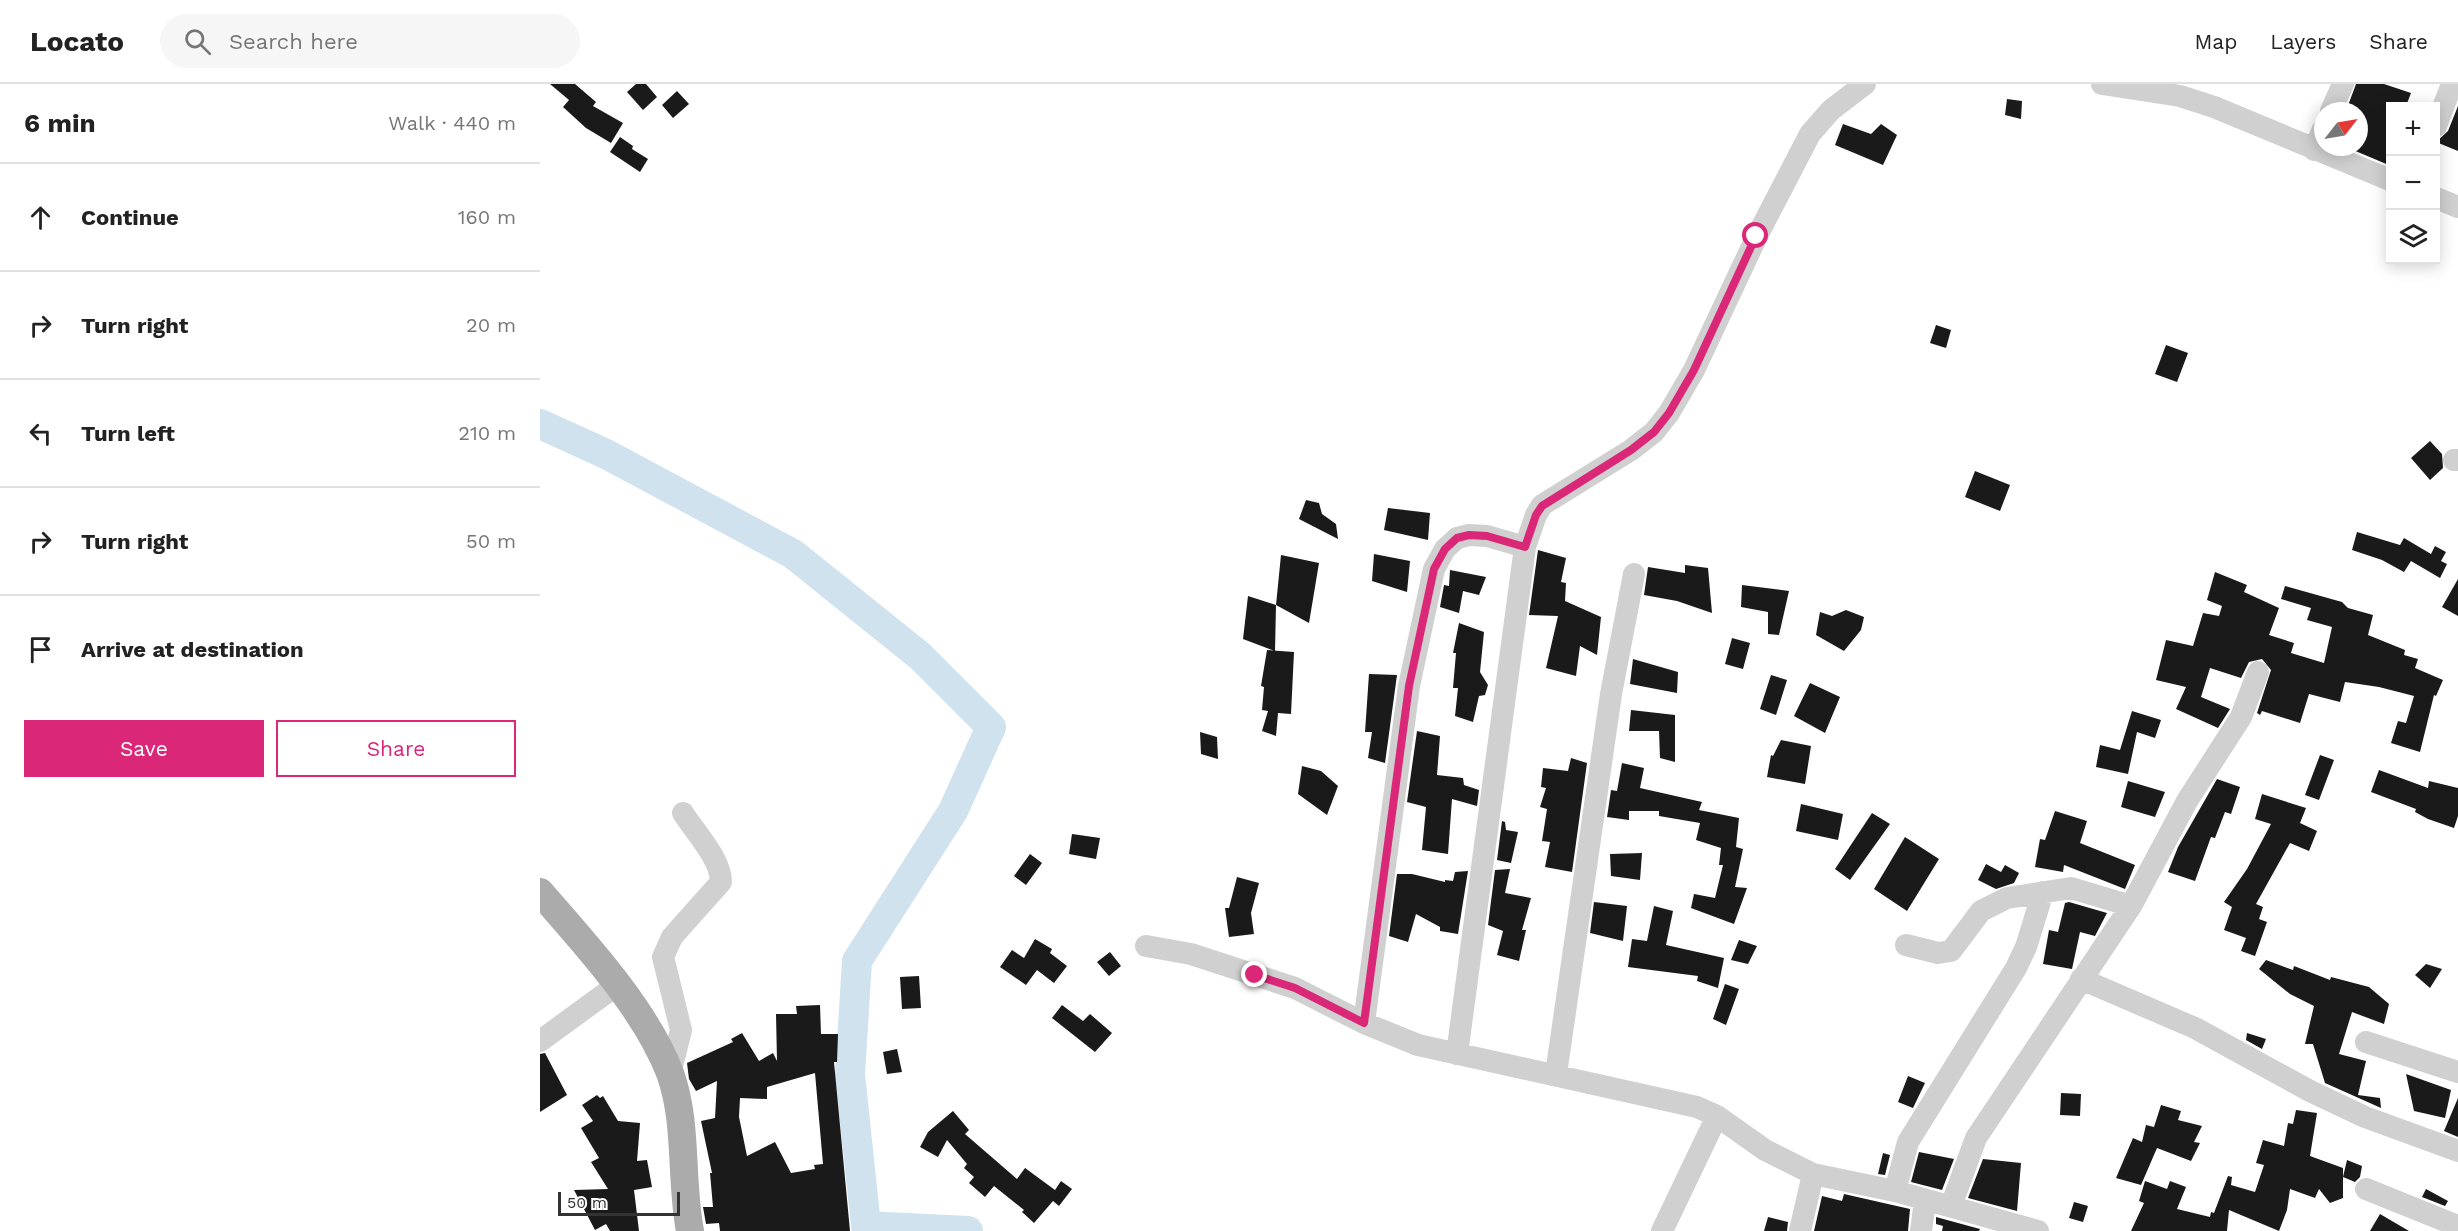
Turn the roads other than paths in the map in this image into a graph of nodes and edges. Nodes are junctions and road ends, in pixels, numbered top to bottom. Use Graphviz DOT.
graph roads {
  1 [pos="1865,84"];
  2 [pos="2102,84"];
  3 [pos="2343,84"];
  4 [pos="2452,84"];
  5 [pos="2179,90"];
  6 [pos="2335,102"];
  7 [pos="2440,116"];
  8 [pos="2314,150"];
  9 [pos="2329,156"];
  10 [pos="2386,178"];
  11 [pos="2440,200"];
  12 [pos="2458,207"];
  13 [pos="1525,547"];
  14 [pos="1634,574"];
  15 [pos="2258,672"];
  16 [pos="683,813"];
  17 [pos="540,892"];
  18 [pos="2043,892"];
  19 [pos="2131,906"];
  20 [pos="1906,945"];
  21 [pos="1146,946"];
  22 [pos="2081,979"];
  23 [pos="617,985"];
  24 [pos="1364,1023"];
  25 [pos="540,1041"];
  26 [pos="2366,1042"];
  27 [pos="1457,1054"];
  28 [pos="2458,1072"];
  29 [pos="670,1074"];
  30 [pos="1556,1074"];
  31 [pos="1717,1116"];
  32 [pos="2458,1151"];
  33 [pos="1813,1174"];
  34 [pos="2366,1189"];
  35 [pos="1895,1191"];
  36 [pos="1925,1200"];
  37 [pos="1951,1206"];
  38 [pos="2458,1226"];
  39 [pos="690,1231"];
  40 [pos="1662,1231"];
  41 [pos="1800,1231"];
  42 [pos="1921,1231"];
  43 [pos="2038,1231"];
  1 -- 13 [label="street"];
  2 -- 5 [label="street"];
  3 -- 6 [label="street"];
  4 -- 7 [label="street"];
  5 -- 8 [label="street"];
  9 -- 10 [label="street"];
  11 -- 12 [label="street"];
  13 -- 24 [label="street"];
  13 -- 27 [label="street"];
  14 -- 30 [label="street"];
  15 -- 19 [label="street"];
  16 -- 29 [label="street"];
  17 -- 23 [label="main road"];
  18 -- 19 [label="street"];
  18 -- 20 [label="street"];
  18 -- 35 [label="street"];
  19 -- 22 [label="street"];
  21 -- 24 [label="street"];
  22 -- 32 [label="street"];
  22 -- 37 [label="street"];
  23 -- 25 [label="street"];
  23 -- 29 [label="main road"];
  24 -- 27 [label="street"];
  26 -- 28 [label="street"];
  27 -- 30 [label="street"];
  29 -- 39 [label="main road"];
  30 -- 31 [label="street"];
  31 -- 33 [label="street"];
  31 -- 40 [label="street"];
  33 -- 35 [label="street"];
  33 -- 41 [label="street"];
  34 -- 38 [label="street"];
  35 -- 36 [label="street"];
  36 -- 37 [label="street"];
  36 -- 42 [label="street"];
  37 -- 43 [label="street"];
}
